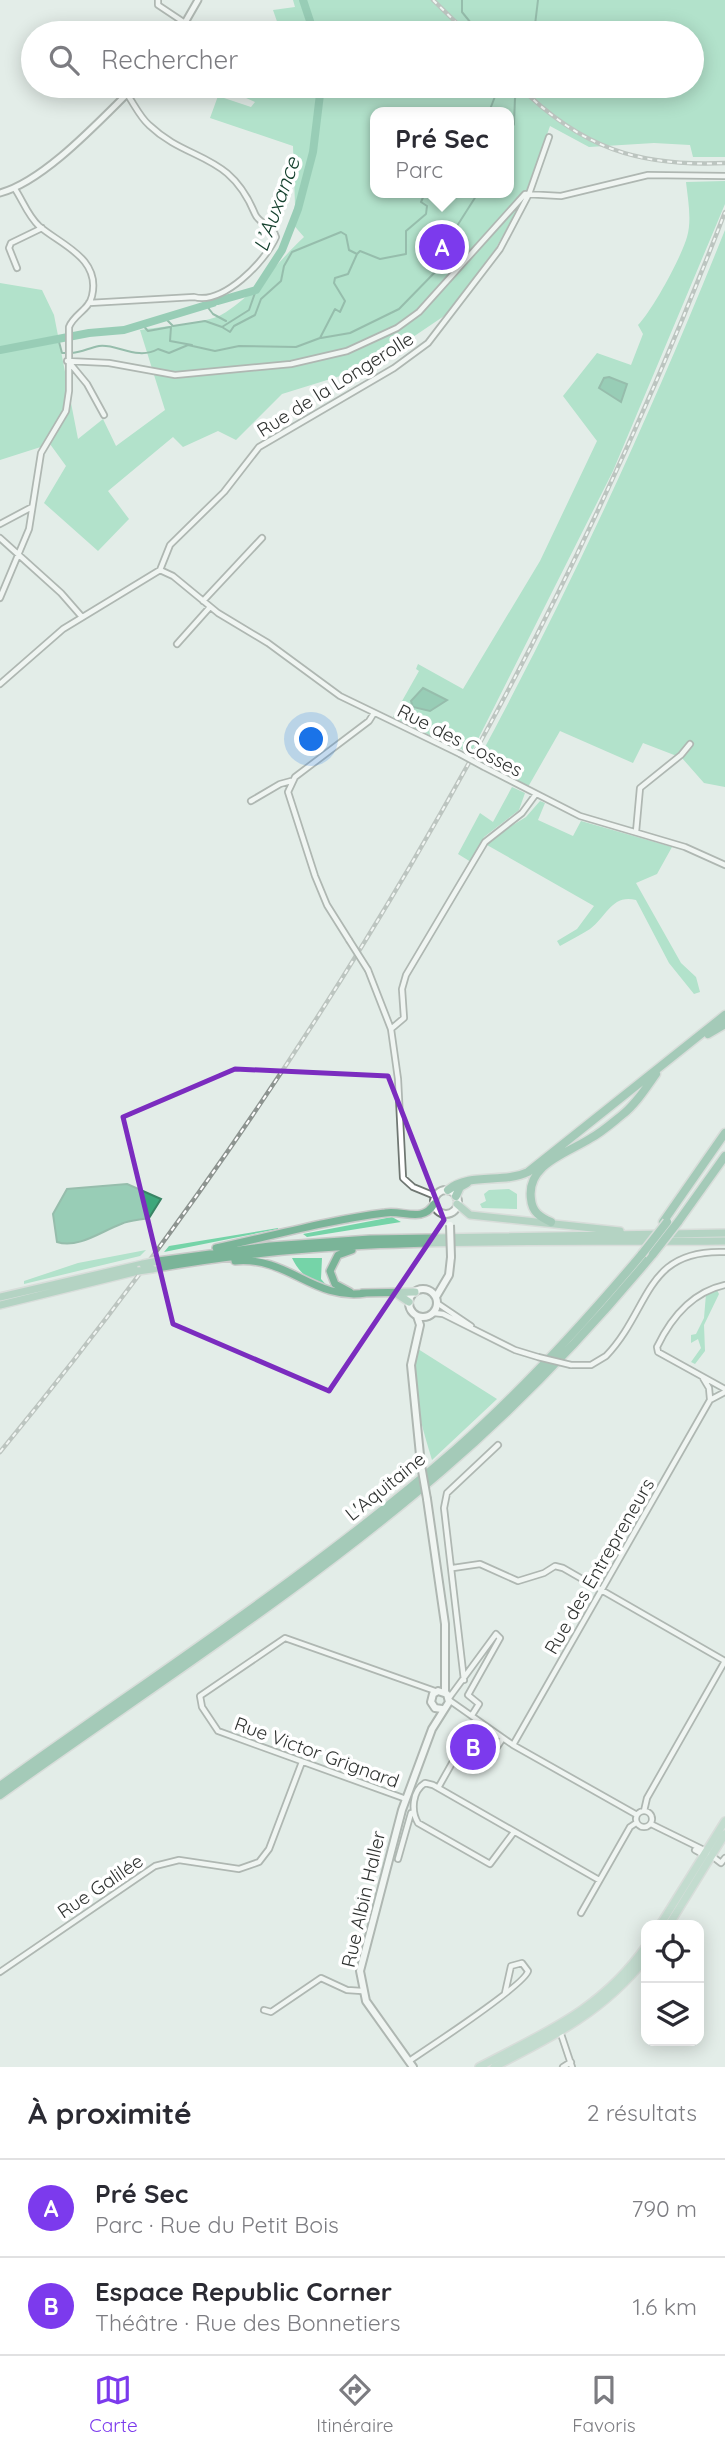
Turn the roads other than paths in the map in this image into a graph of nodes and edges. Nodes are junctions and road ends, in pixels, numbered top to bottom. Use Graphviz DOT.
graph roads {
  1 [pos="158,0"];
  2 [pos="198,0"];
  3 [pos="183,21"];
  4 [pos="187,21"];
  5 [pos="123,98"];
  6 [pos="130,98"];
  7 [pos="549,137"];
  8 [pos="725,176"];
  9 [pos="15,189"];
  10 [pos="0,193"];
  11 [pos="529,194"];
  12 [pos="42,228"];
  13 [pos="17,268"];
  14 [pos="89,303"];
  15 [pos="67,360"];
  16 [pos="104,415"];
  17 [pos="32,507"];
  18 [pos="0,524"];
  19 [pos="262,538"];
  20 [pos="1,542"];
  21 [pos="19,555"];
  22 [pos="160,570"];
  23 [pos="0,598"];
  24 [pos="203,601"];
  25 [pos="210,607"];
  26 [pos="82,617"];
  27 [pos="177,644"];
  28 [pos="0,684"];
  29 [pos="374,713"];
  30 [pos="690,744"];
  31 [pos="292,781"];
  32 [pos="536,794"];
  33 [pos="251,802"];
  34 [pos="636,831"];
  35 [pos="725,865"];
  36 [pos="725,1014"];
  37 [pos="725,1024"];
  38 [pos="391,1028"];
  39 [pos="687,1046"];
  40 [pos="662,1066"];
  41 [pos="725,1133"];
  42 [pos="725,1140"];
  43 [pos="725,1156"];
  44 [pos="540,1166"];
  45 [pos="454,1197"];
  46 [pos="435,1200"];
  47 [pos="448,1213"];
  48 [pos="551,1222"];
  49 [pos="665,1222"];
  50 [pos="722,1233"];
  51 [pos="725,1241"];
  52 [pos="380,1246"];
  53 [pos="725,1252"];
  54 [pos="159,1259"];
  55 [pos="175,1264"];
  56 [pos="449,1275"];
  57 [pos="725,1285"];
  58 [pos="428,1290"];
  59 [pos="393,1292"];
  60 [pos="415,1292"];
  61 [pos="366,1293"];
  62 [pos="0,1297"];
  63 [pos="437,1300"];
  64 [pos="410,1302"];
  65 [pos="0,1304"];
  66 [pos="430,1315"];
  67 [pos="417,1316"];
  68 [pos="475,1329"];
  69 [pos="418,1333"];
  70 [pos="703,1377"];
  71 [pos="725,1391"];
  72 [pos="709,1400"];
  73 [pos="498,1445"];
  74 [pos="453,1569"];
  75 [pos="602,1590"];
  76 [pos="725,1661"];
  77 [pos="464,1680"];
  78 [pos="425,1689"];
  79 [pos="445,1696"];
  80 [pos="432,1702"];
  81 [pos="472,1715"];
  82 [pos="432,1729"];
  83 [pos="503,1738"];
  84 [pos="513,1745"];
  85 [pos="302,1762"];
  86 [pos="0,1786"];
  87 [pos="438,1788"];
  88 [pos="0,1795"];
  89 [pos="406,1799"];
  90 [pos="412,1808"];
  91 [pos="644,1811"];
  92 [pos="637,1815"];
  93 [pos="725,1821"];
  94 [pos="636,1823"];
  95 [pos="651,1824"];
  96 [pos="514,1832"];
  97 [pos="725,1834"];
  98 [pos="712,1842"];
  99 [pos="696,1849"];
  100 [pos="707,1854"];
  101 [pos="725,1858"];
  102 [pos="398,1859"];
  103 [pos="697,1866"];
  104 [pos="599,1880"];
  105 [pos="581,1913"];
  106 [pos="663,1920"];
  107 [pos="671,1920"];
  108 [pos="641,1952"];
  109 [pos="641,1963"];
  110 [pos="0,1972"];
  111 [pos="362,1991"];
  112 [pos="505,1993"];
  113 [pos="264,2010"];
  114 [pos="565,2022"];
  115 [pos="551,2031"];
  116 [pos="561,2034"];
  117 [pos="411,2064"];
  118 [pos="572,2064"];
  119 [pos="479,2067"];
  120 [pos="494,2067"];
  121 [pos="563,2067"];
  1 -- 3 [label="street"];
  2 -- 4 [label="street"];
  5 -- 9 [label="street"];
  6 -- 14 [label="street"];
  7 -- 11 [label="street, Rue de la Longerolle"];
  8 -- 11 [label="street"];
  9 -- 10 [label="street"];
  9 -- 12 [label="street"];
  11 -- 15 [label="street"];
  11 -- 22 [label="street, Rue de la Longerolle"];
  12 -- 13 [label="street"];
  12 -- 14 [label="street"];
  14 -- 15 [label="street"];
  15 -- 16 [label="street"];
  15 -- 17 [label="street"];
  17 -- 18 [label="street"];
  17 -- 21 [label="street"];
  19 -- 24 [label="street"];
  20 -- 21 [label="street"];
  21 -- 23 [label="street"];
  21 -- 26 [label="street"];
  22 -- 24 [label="street, Rue des Cosses"];
  22 -- 26 [label="street"];
  24 -- 25 [label="street, Rue des Cosses"];
  25 -- 27 [label="street"];
  25 -- 29 [label="street, Rue des Cosses"];
  26 -- 28 [label="street"];
  29 -- 31 [label="street"];
  29 -- 32 [label="street, Rue des Cosses, bridge"];
  30 -- 34 [label="street"];
  31 -- 33 [label="street"];
  31 -- 38 [label="street, bridge"];
  32 -- 34 [label="street, Rue des Cosses"];
  32 -- 38 [label="street"];
  34 -- 35 [label="street, Rue des Cosses"];
  36 -- 39 [label="highway"];
  37 -- 39 [label="highway"];
  38 -- 46 [label="street"];
  39 -- 40 [label="highway"];
  40 -- 44 [label="highway"];
  40 -- 44 [label="highway"];
  41 -- 49 [label="highway"];
  42 -- 49 [label="highway"];
  43 -- 88 [label="highway, L'Aquitaine, bridge"];
  44 -- 45 [label="highway"];
  44 -- 48 [label="highway"];
  45 -- 46 [label="main road"];
  45 -- 47 [label="main road"];
  45 -- 48 [label="highway"];
  46 -- 47 [label="main road"];
  46 -- 54 [label="highway"];
  47 -- 56 [label="main road, bridge"];
  48 -- 50 [label="highway"];
  49 -- 86 [label="highway, L'Aquitaine, bridge"];
  50 -- 54 [label="highway"];
  51 -- 52 [label="highway"];
  52 -- 55 [label="highway"];
  52 -- 61 [label="highway"];
  53 -- 68 [label="street, bridge"];
  54 -- 62 [label="highway, bridge"];
  55 -- 61 [label="highway"];
  55 -- 65 [label="highway, bridge"];
  56 -- 58 [label="main road"];
  56 -- 63 [label="main road"];
  57 -- 70 [label="street"];
  58 -- 60 [label="main road"];
  58 -- 63 [label="main road"];
  59 -- 60 [label="highway"];
  59 -- 61 [label="highway"];
  59 -- 64 [label="highway"];
  60 -- 64 [label="main road"];
  63 -- 66 [label="main road"];
  63 -- 68 [label="street"];
  64 -- 67 [label="main road"];
  66 -- 67 [label="main road"];
  66 -- 68 [label="street"];
  66 -- 69 [label="main road"];
  67 -- 69 [label="main road"];
  69 -- 79 [label="main road, bridge"];
  70 -- 71 [label="street"];
  70 -- 72 [label="street"];
  71 -- 72 [label="street"];
  72 -- 75 [label="street, Rue des Entrepreneurs"];
  73 -- 74 [label="street"];
  74 -- 75 [label="street"];
  74 -- 77 [label="street"];
  75 -- 76 [label="street"];
  75 -- 84 [label="street, Rue des Entrepreneurs"];
  76 -- 91 [label="street"];
  77 -- 79 [label="street"];
  77 -- 81 [label="street"];
  78 -- 79 [label="street, Rue Victor Grignard"];
  78 -- 80 [label="street"];
  78 -- 85 [label="street, Rue Victor Grignard"];
  79 -- 80 [label="main road"];
  79 -- 80 [label="main road"];
  79 -- 81 [label="street, Rue Victor Grignard"];
  79 -- 82 [label="main road"];
  80 -- 82 [label="main road"];
  81 -- 83 [label="street"];
  82 -- 89 [label="main road, Rue Albin Haller"];
  83 -- 84 [label="street"];
  83 -- 87 [label="street"];
  84 -- 92 [label="street"];
  85 -- 89 [label="street, Rue Victor Grignard"];
  85 -- 110 [label="street, Rue Galilée"];
  87 -- 90 [label="street"];
  87 -- 96 [label="street"];
  89 -- 111 [label="main road, Rue Albin Haller"];
  90 -- 96 [label="street"];
  90 -- 102 [label="street"];
  91 -- 92 [label="street"];
  91 -- 95 [label="street"];
  92 -- 94 [label="street"];
  93 -- 98 [label="main road"];
  94 -- 95 [label="street"];
  94 -- 104 [label="street"];
  95 -- 99 [label="street"];
  96 -- 104 [label="street"];
  97 -- 100 [label="main road"];
  98 -- 99 [label="street"];
  98 -- 100 [label="main road"];
  99 -- 100 [label="street"];
  99 -- 103 [label="street"];
  100 -- 101 [label="street"];
  100 -- 103 [label="main road"];
  100 -- 107 [label="main road"];
  103 -- 106 [label="main road"];
  104 -- 105 [label="street"];
  108 -- 114 [label="main road"];
  109 -- 116 [label="main road"];
  111 -- 113 [label="street"];
  111 -- 117 [label="main road, Rue Albin Haller"];
  112 -- 112 [label="street"];
  112 -- 117 [label="street"];
  114 -- 115 [label="main road"];
  114 -- 116 [label="street"];
  115 -- 116 [label="street"];
  115 -- 119 [label="main road"];
  116 -- 118 [label="street"];
  116 -- 120 [label="main road"];
  118 -- 121 [label="street"];
}
